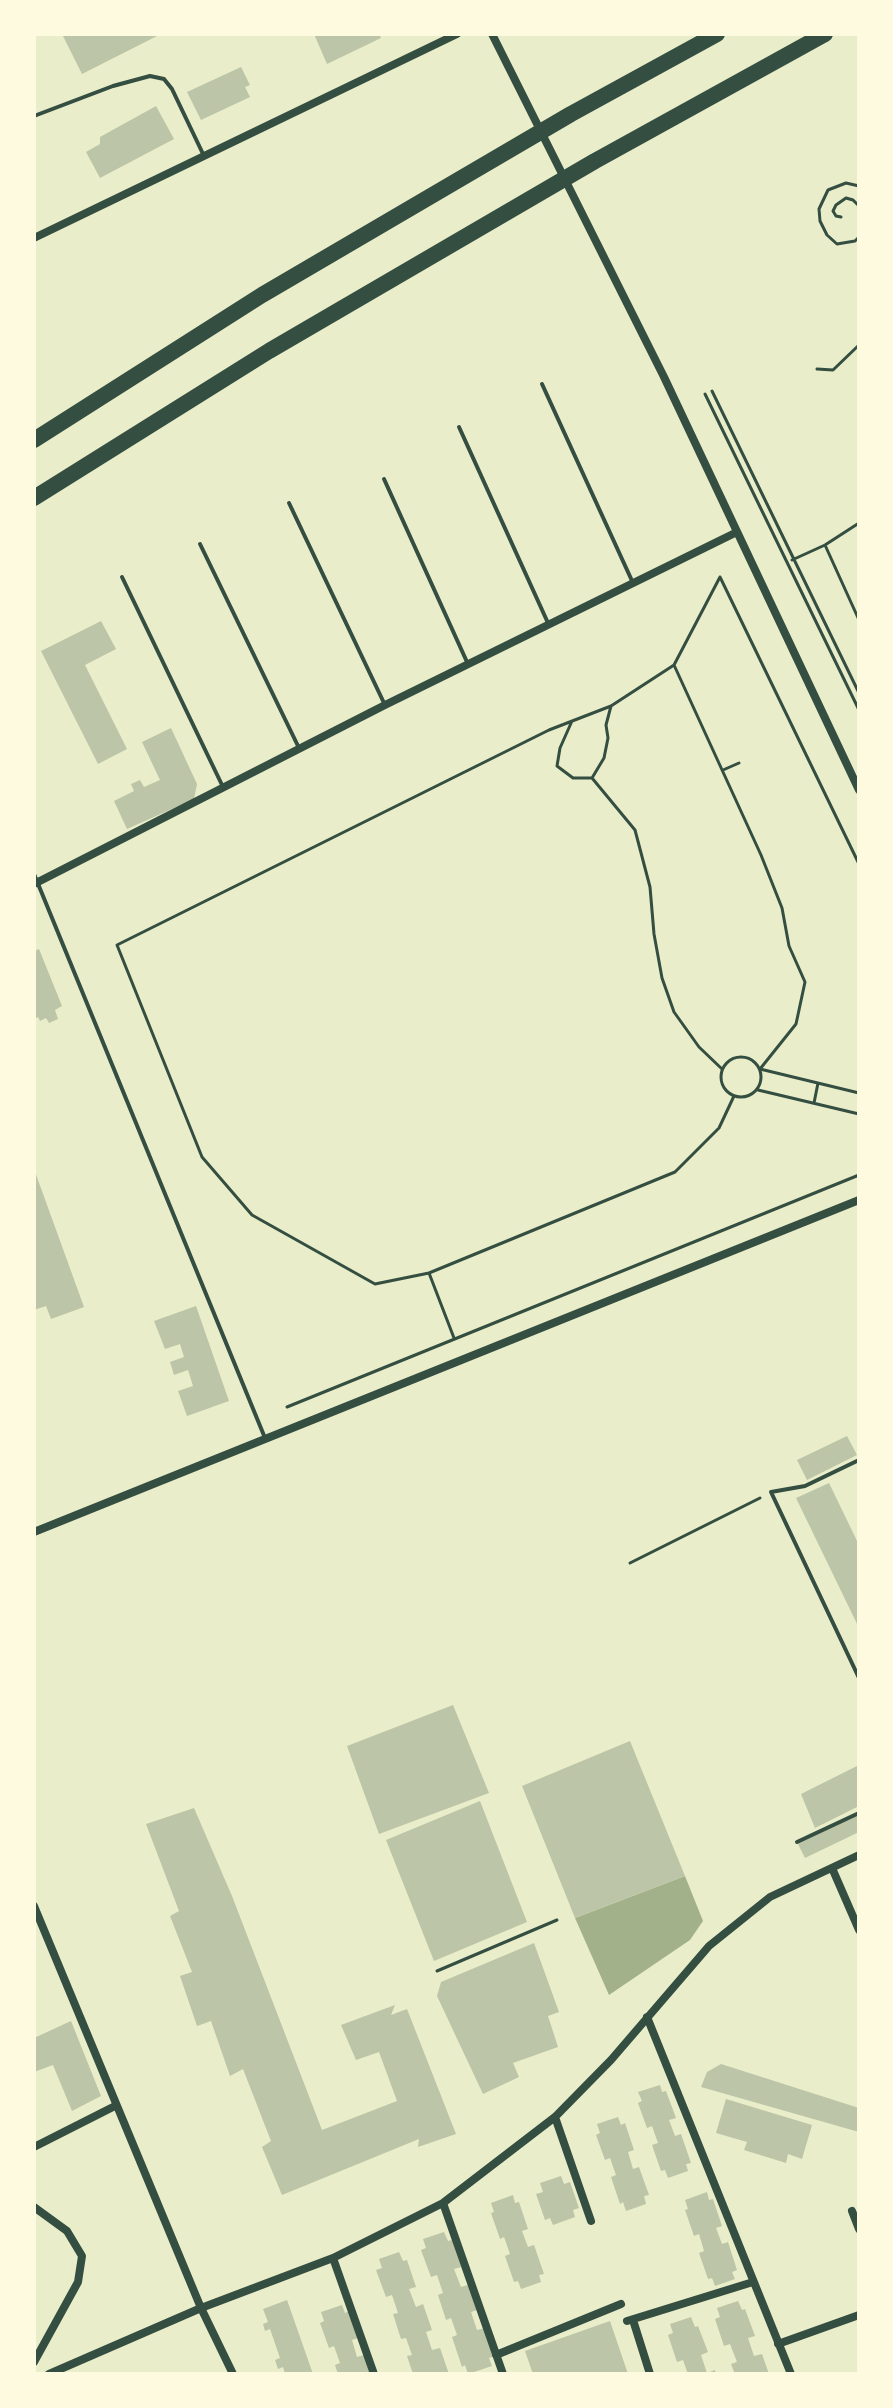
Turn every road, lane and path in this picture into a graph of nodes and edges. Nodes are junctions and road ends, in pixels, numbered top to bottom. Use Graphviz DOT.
graph roads {
  1 [pos="457,34"];
  2 [pos="492,34"];
  3 [pos="717,34"];
  4 [pos="825,34"];
  5 [pos="34,116"];
  6 [pos="204,156"];
  7 [pos="859,186"];
  8 [pos="859,206"];
  9 [pos="841,217"];
  10 [pos="859,237"];
  11 [pos="34,238"];
  12 [pos="859,345"];
  13 [pos="817,369"];
  14 [pos="542,384"];
  15 [pos="712,391"];
  16 [pos="705,394"];
  17 [pos="459,427"];
  18 [pos="34,440"];
  19 [pos="384,479"];
  20 [pos="34,498"];
  21 [pos="289,503"];
  22 [pos="859,523"];
  23 [pos="737,532"];
  24 [pos="200,544"];
  25 [pos="825,545"];
  26 [pos="794,559"];
  27 [pos="787,563"];
  28 [pos="122,577"];
  29 [pos="633,583"];
  30 [pos="859,620"];
  31 [pos="549,625"];
  32 [pos="468,664"];
  33 [pos="674,665"];
  34 [pos="859,693"];
  35 [pos="385,705"];
  36 [pos="611,706"];
  37 [pos="859,710"];
  38 [pos="572,721"];
  39 [pos="299,748"];
  40 [pos="739,763"];
  41 [pos="723,770"];
  42 [pos="592,778"];
  43 [pos="223,787"];
  44 [pos="859,790"];
  45 [pos="859,864"];
  46 [pos="35,880"];
  47 [pos="722,1069"];
  48 [pos="760,1069"];
  49 [pos="818,1083"];
  50 [pos="756,1090"];
  51 [pos="859,1093"];
  52 [pos="734,1096"];
  53 [pos="814,1104"];
  54 [pos="859,1114"];
  55 [pos="859,1175"];
  56 [pos="859,1200"];
  57 [pos="429,1273"];
  58 [pos="454,1338"];
  59 [pos="287,1407"];
  60 [pos="265,1438"];
  61 [pos="859,1460"];
  62 [pos="771,1492"];
  63 [pos="34,1532"];
  64 [pos="630,1563"];
  65 [pos="859,1678"];
  66 [pos="859,1813"];
  67 [pos="797,1842"];
  68 [pos="859,1855"];
  69 [pos="832,1868"];
  70 [pos="34,1906"];
  71 [pos="557,1920"];
  72 [pos="859,1930"];
  73 [pos="437,1971"];
  74 [pos="647,2017"];
  75 [pos="115,2106"];
  76 [pos="555,2117"];
  77 [pos="34,2147"];
  78 [pos="443,2203"];
  79 [pos="34,2207"];
  80 [pos="852,2211"];
  81 [pos="591,2221"];
  82 [pos="859,2229"];
  83 [pos="333,2258"];
  84 [pos="753,2282"];
  85 [pos="621,2304"];
  86 [pos="201,2308"];
  87 [pos="859,2315"];
  88 [pos="778,2344"];
  89 [pos="496,2355"];
  90 [pos="34,2362"];
  91 [pos="49,2374"];
  92 [pos="233,2374"];
  93 [pos="374,2374"];
  94 [pos="503,2374"];
  95 [pos="650,2374"];
  96 [pos="791,2374"];
  1 -- 6 [label="street"];
  2 -- 23 [label="street"];
  3 -- 18 [label="highway"];
  4 -- 20 [label="highway"];
  5 -- 6 [label="lane"];
  6 -- 11 [label="street"];
  7 -- 10 [label="path"];
  8 -- 9 [label="path"];
  12 -- 13 [label="path"];
  14 -- 29 [label="lane"];
  15 -- 26 [label="path"];
  16 -- 27 [label="path"];
  17 -- 31 [label="lane"];
  19 -- 32 [label="lane"];
  21 -- 35 [label="lane"];
  22 -- 25 [label="path"];
  23 -- 29 [label="street"];
  23 -- 44 [label="street"];
  24 -- 39 [label="lane"];
  25 -- 26 [label="path"];
  25 -- 30 [label="path"];
  26 -- 27 [label="path"];
  26 -- 34 [label="path"];
  27 -- 37 [label="path"];
  28 -- 43 [label="lane"];
  29 -- 31 [label="street"];
  31 -- 32 [label="street"];
  32 -- 35 [label="street"];
  33 -- 36 [label="path"];
  33 -- 41 [label="path"];
  33 -- 45 [label="path"];
  35 -- 39 [label="street"];
  36 -- 38 [label="path"];
  36 -- 42 [label="path"];
  38 -- 42 [label="path"];
  38 -- 57 [label="path"];
  39 -- 43 [label="street"];
  40 -- 41 [label="path"];
  41 -- 48 [label="path"];
  42 -- 47 [label="path"];
  43 -- 46 [label="street"];
  46 -- 60 [label="lane"];
  47 -- 48 [label="path"];
  47 -- 52 [label="path"];
  48 -- 49 [label="path"];
  48 -- 50 [label="path"];
  49 -- 51 [label="path"];
  49 -- 53 [label="path"];
  50 -- 52 [label="path"];
  50 -- 53 [label="path"];
  52 -- 57 [label="path"];
  53 -- 54 [label="path"];
  55 -- 58 [label="path"];
  56 -- 60 [label="street"];
  57 -- 58 [label="path"];
  58 -- 59 [label="path"];
  60 -- 63 [label="street"];
  61 -- 62 [label="lane"];
  62 -- 64 [label="path"];
  62 -- 65 [label="lane"];
  66 -- 67 [label="lane"];
  68 -- 69 [label="street"];
  69 -- 72 [label="street"];
  69 -- 74 [label="street"];
  70 -- 75 [label="street"];
  71 -- 73 [label="path"];
  74 -- 76 [label="street"];
  74 -- 84 [label="street"];
  75 -- 77 [label="street"];
  75 -- 86 [label="street"];
  76 -- 78 [label="street"];
  76 -- 81 [label="street"];
  78 -- 83 [label="street"];
  78 -- 89 [label="street"];
  79 -- 90 [label="street"];
  80 -- 82 [label="street"];
  83 -- 86 [label="street"];
  83 -- 93 [label="street"];
  84 -- 88 [label="street"];
  84 -- 95 [label="street"];
  85 -- 89 [label="street"];
  86 -- 91 [label="street"];
  86 -- 92 [label="street"];
  87 -- 88 [label="street"];
  88 -- 96 [label="street"];
  89 -- 94 [label="street"];
}
